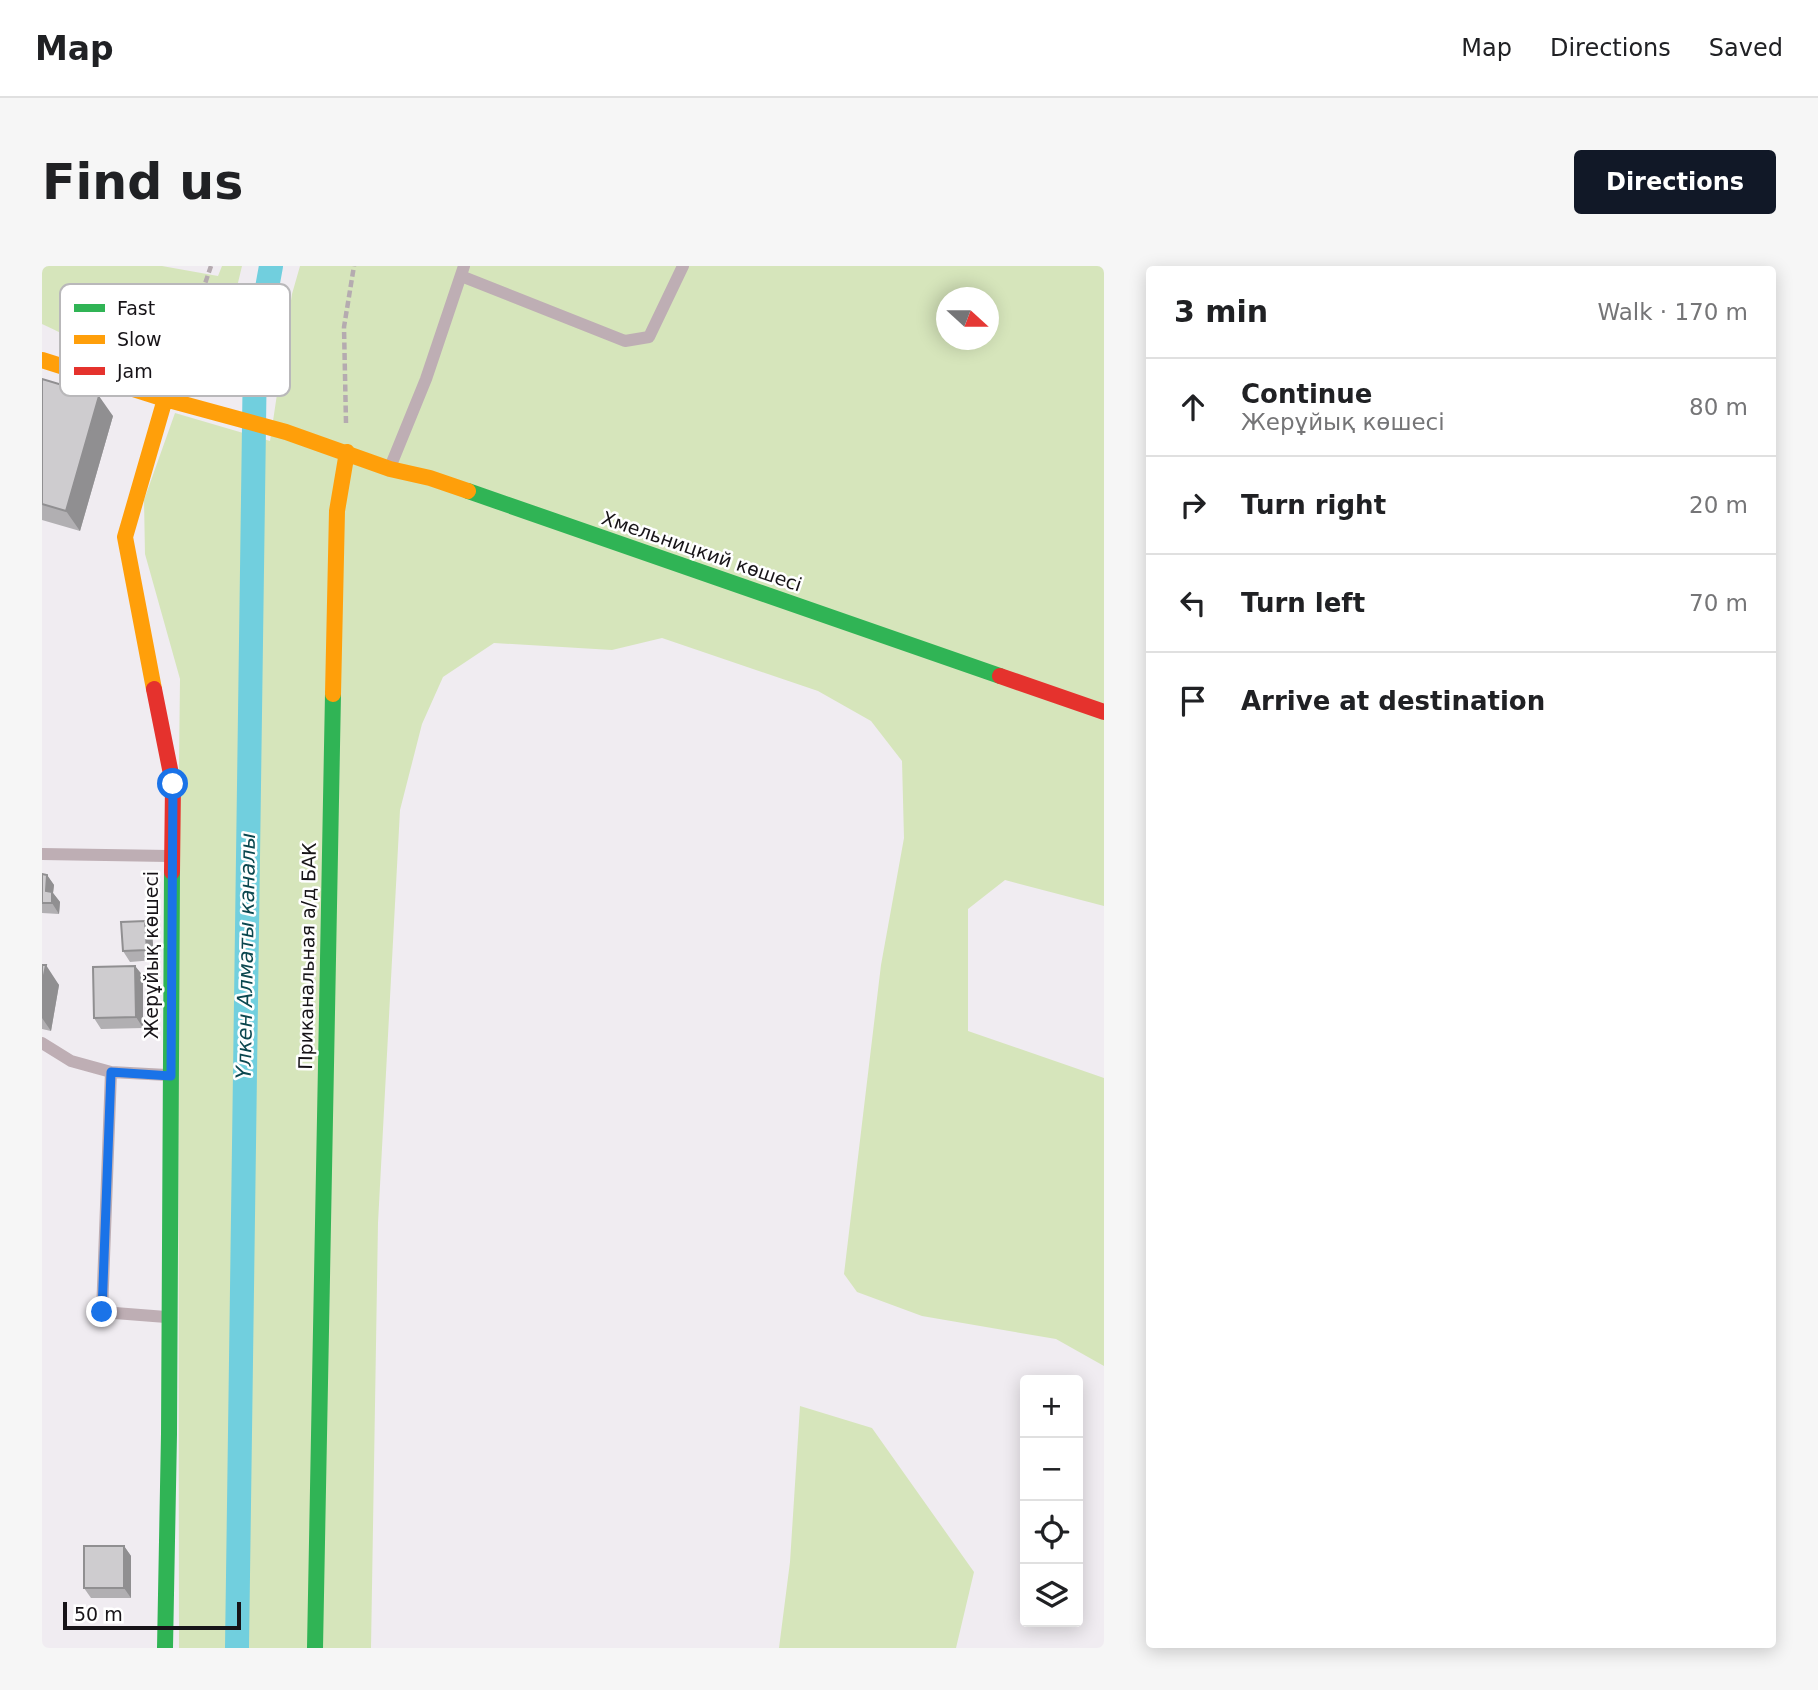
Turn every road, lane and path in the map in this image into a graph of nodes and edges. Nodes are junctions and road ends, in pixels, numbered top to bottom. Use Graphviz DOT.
graph roads {
  1 [pos="211,266"];
  2 [pos="354,266"];
  3 [pos="683,266"];
  4 [pos="463,271"];
  5 [pos="205,284"];
  6 [pos="42,360"];
  7 [pos="60,366"];
  8 [pos="156,396"];
  9 [pos="166,396"];
  10 [pos="165,399"];
  11 [pos="347,452"];
  12 [pos="390,469"];
  13 [pos="1104,712"];
  14 [pos="42,854"];
  15 [pos="173,856"];
  16 [pos="42,1044"];
  17 [pos="111,1072"];
  18 [pos="171,1076"];
  19 [pos="170,1317"];
  20 [pos="165,1648"];
  21 [pos="315,1648"];
  1 -- 5 [label="path"];
  2 -- 11 [label="path"];
  3 -- 4 [label="lane"];
  4 -- 12 [label="lane"];
  6 -- 7 [label="street"];
  8 -- 10 [label="street"];
  9 -- 10 [label="path"];
  10 -- 11 [label="street, Хмельницкий көшесі"];
  10 -- 15 [label="street, Жерұйық көшесі"];
  11 -- 12 [label="street, Хмельницкий көшесі"];
  11 -- 21 [label="street, Приканальная а/д БАК"];
  12 -- 13 [label="street, Хмельницкий көшесі"];
  14 -- 15 [label="lane"];
  15 -- 18 [label="street, Жерұйық көшесі"];
  16 -- 17 [label="lane"];
  17 -- 18 [label="lane"];
  17 -- 19 [label="lane"];
  18 -- 19 [label="street, Жерұйық көшесі"];
  19 -- 20 [label="street, Жерұйық көшесі"];
}
